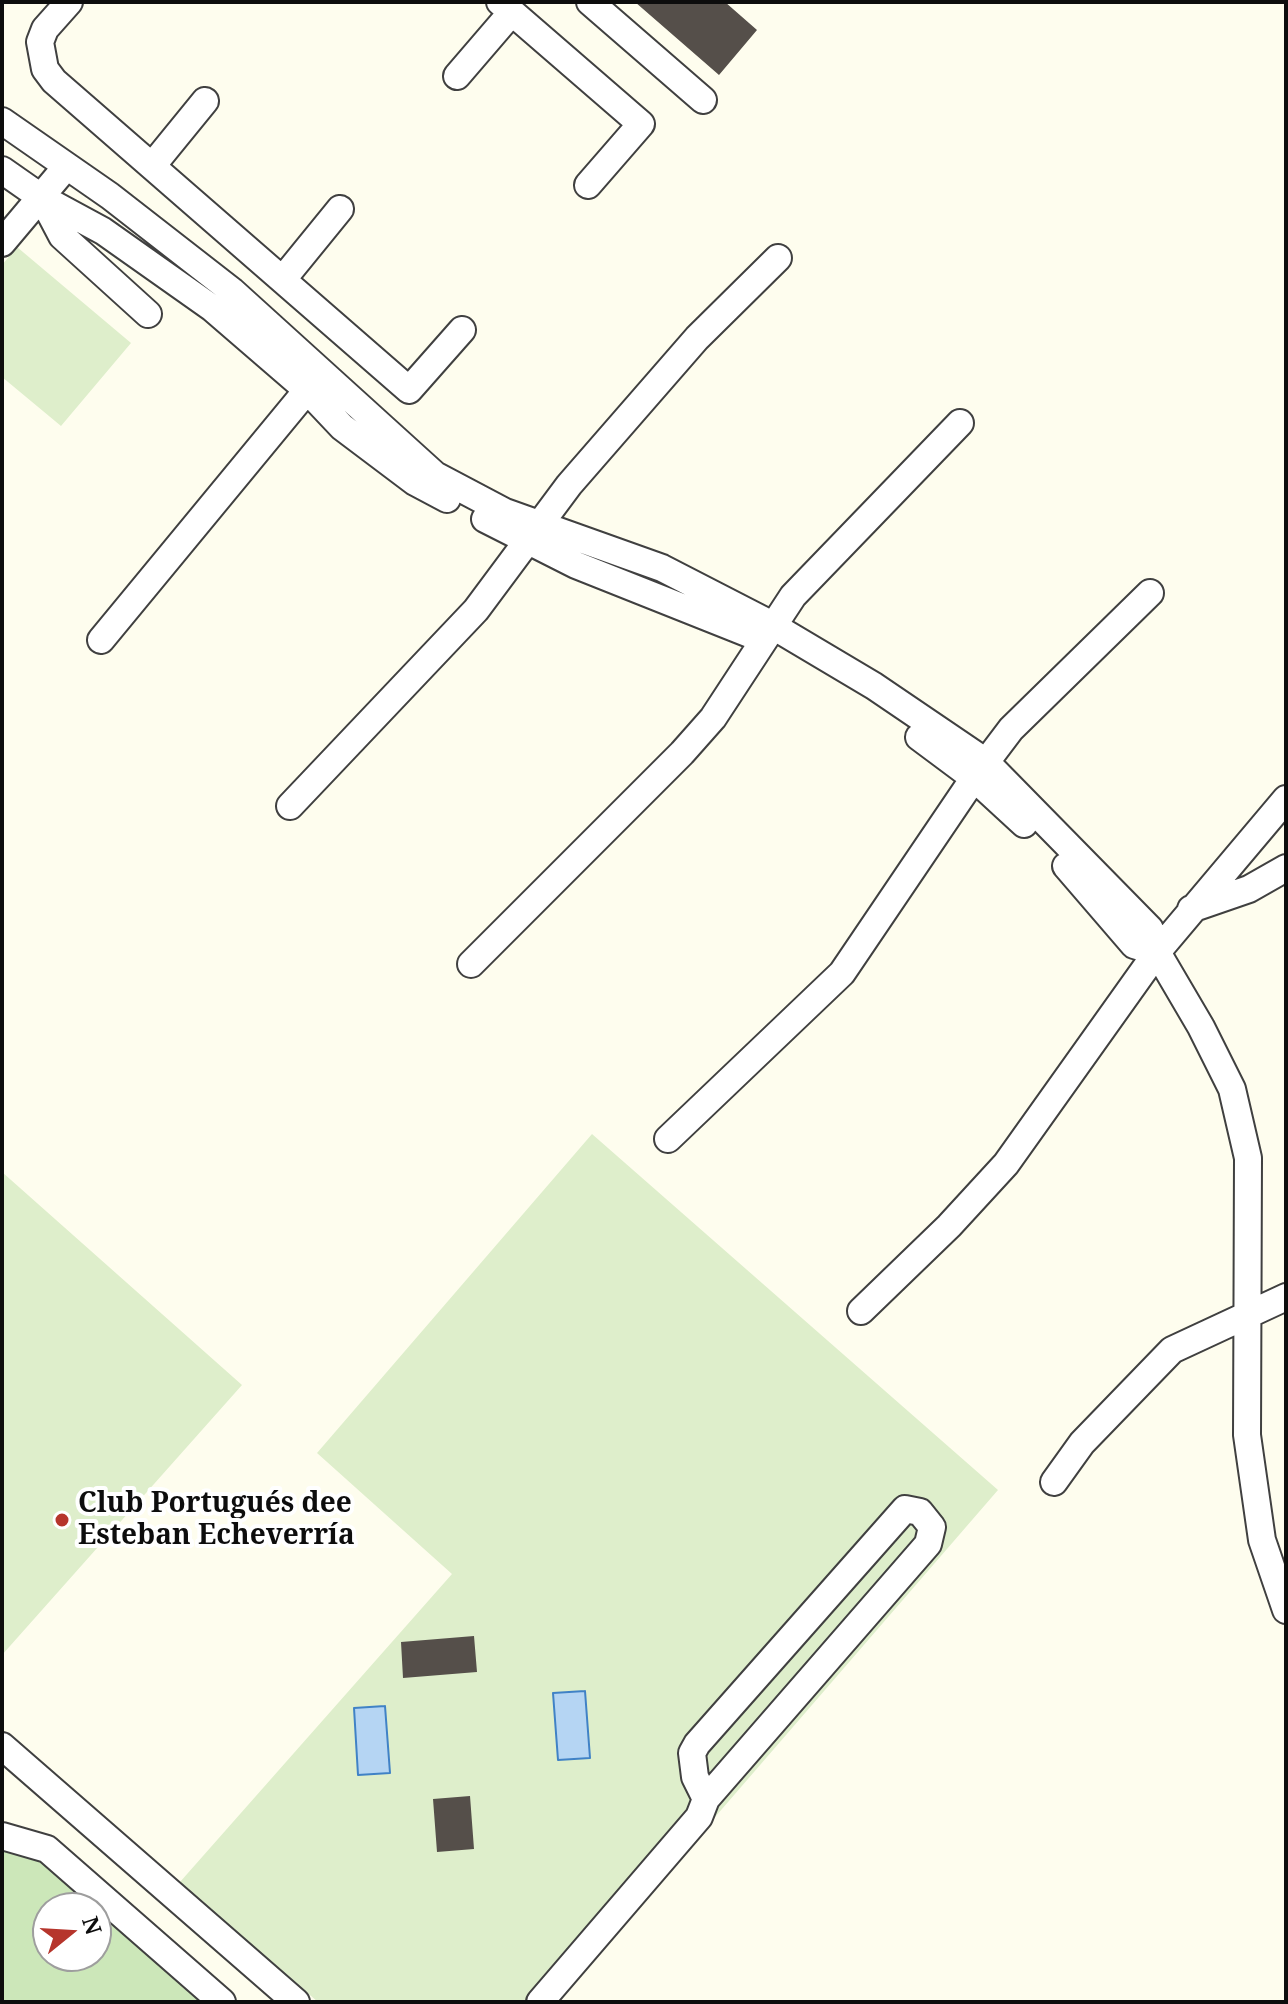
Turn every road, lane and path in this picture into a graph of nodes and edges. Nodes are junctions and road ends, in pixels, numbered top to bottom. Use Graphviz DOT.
graph roads {
  1 [pos="69,2"];
  2 [pos="590,2"];
  3 [pos="506,7"];
  4 [pos="457,76"];
  5 [pos="703,100"];
  6 [pos="205,101"];
  7 [pos="4,123"];
  8 [pos="152,166"];
  9 [pos="66,167"];
  10 [pos="2,170"];
  11 [pos="588,185"];
  12 [pos="42,198"];
  13 [pos="340,209"];
  14 [pos="2,243"];
  15 [pos="778,258"];
  16 [pos="283,279"];
  17 [pos="148,314"];
  18 [pos="462,330"];
  19 [pos="314,382"];
  20 [pos="960,423"];
  21 [pos="534,533"];
  22 [pos="1150,593"];
  23 [pos="769,633"];
  24 [pos="101,640"];
  25 [pos="980,770"];
  26 [pos="1286,799"];
  27 [pos="290,806"];
  28 [pos="1286,868"];
  29 [pos="1191,909"];
  30 [pos="1157,952"];
  31 [pos="471,964"];
  32 [pos="668,1139"];
  33 [pos="1286,1297"];
  34 [pos="861,1311"];
  35 [pos="1249,1315"];
  36 [pos="1054,1482"];
  37 [pos="1283,1594"];
  38 [pos="2,1746"];
  39 [pos="706,1799"];
  40 [pos="2,1836"];
  41 [pos="222,2002"];
  42 [pos="296,2002"];
  43 [pos="540,2002"];
  1 -- 8 [label="street"];
  2 -- 5 [label="street"];
  3 -- 4 [label="street"];
  3 -- 11 [label="street"];
  6 -- 8 [label="street"];
  7 -- 9 [label="street"];
  8 -- 16 [label="street"];
  9 -- 12 [label="street"];
  9 -- 19 [label="street"];
  10 -- 12 [label="street"];
  12 -- 14 [label="street"];
  12 -- 17 [label="street"];
  12 -- 19 [label="street"];
  13 -- 16 [label="street"];
  15 -- 21 [label="street"];
  16 -- 18 [label="street"];
  19 -- 21 [label="street"];
  19 -- 24 [label="street"];
  20 -- 23 [label="street"];
  21 -- 23 [label="street"];
  21 -- 27 [label="street"];
  22 -- 25 [label="street"];
  23 -- 25 [label="street"];
  23 -- 31 [label="street"];
  25 -- 30 [label="street"];
  25 -- 32 [label="street"];
  26 -- 29 [label="street"];
  28 -- 29 [label="street"];
  29 -- 30 [label="street"];
  30 -- 34 [label="street"];
  30 -- 35 [label="street"];
  33 -- 35 [label="street"];
  35 -- 36 [label="street"];
  35 -- 37 [label="street"];
  38 -- 42 [label="street"];
  39 -- 39 [label="street"];
  39 -- 43 [label="street"];
  40 -- 41 [label="street"];
}
